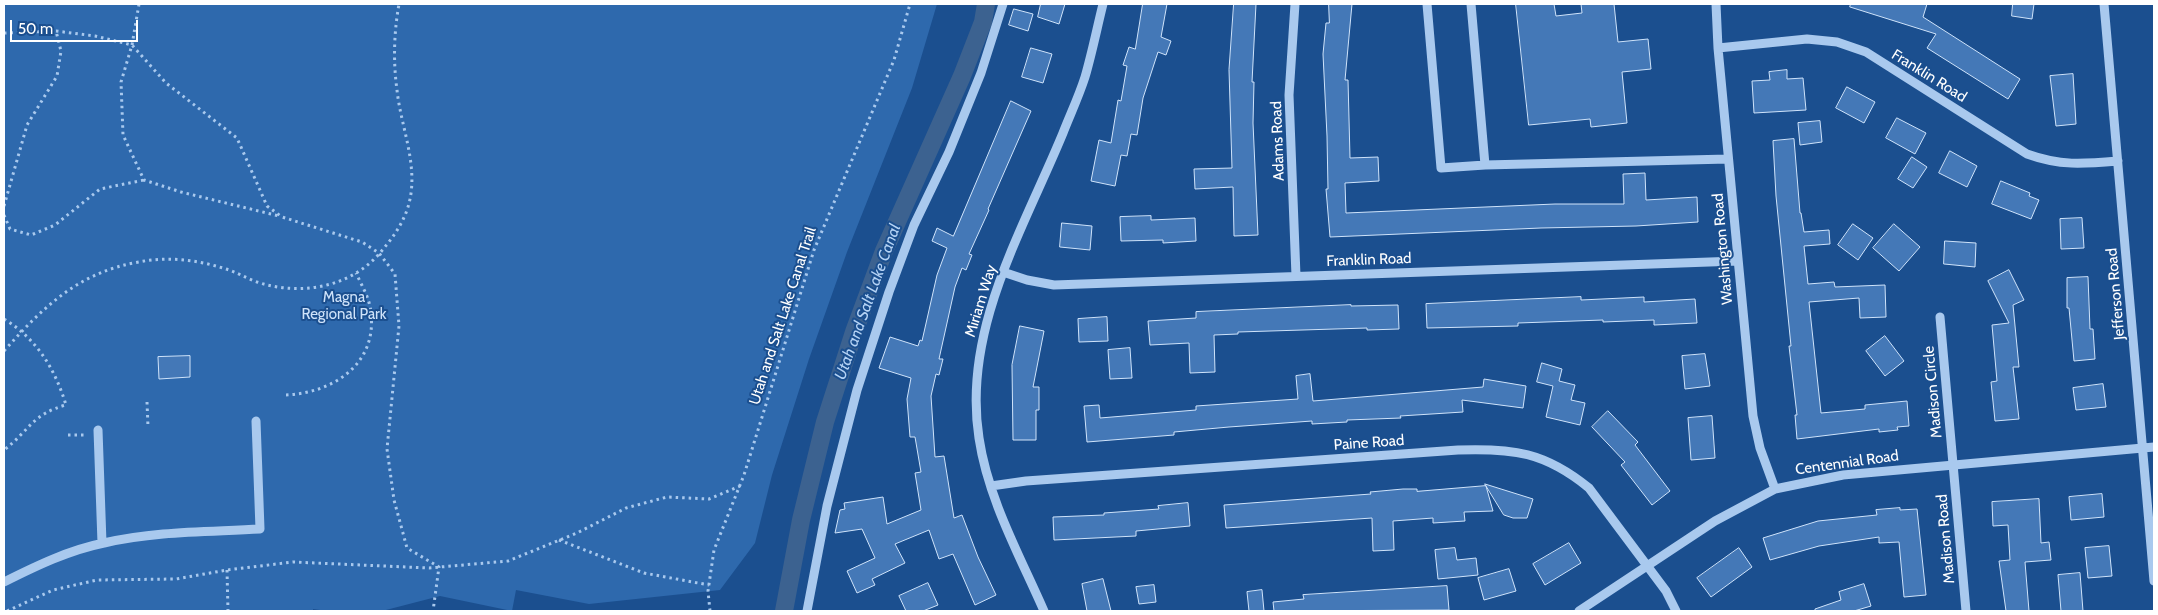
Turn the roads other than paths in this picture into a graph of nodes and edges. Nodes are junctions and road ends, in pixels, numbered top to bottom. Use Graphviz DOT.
graph roads {
  1 [pos="1004,4"];
  2 [pos="1102,4"];
  3 [pos="1295,4"];
  4 [pos="1427,4"];
  5 [pos="1471,4"];
  6 [pos="1716,4"];
  7 [pos="2104,4"];
  8 [pos="1718,48"];
  9 [pos="1728,159"];
  10 [pos="2118,161"];
  11 [pos="1485,165"];
  12 [pos="1738,260"];
  13 [pos="1003,272"];
  14 [pos="1296,276"];
  15 [pos="1940,317"];
  16 [pos="256,421"];
  17 [pos="98,432"];
  18 [pos="2154,446"];
  19 [pos="2143,447"];
  20 [pos="1954,464"];
  21 [pos="991,486"];
  22 [pos="1775,489"];
  23 [pos="102,543"];
  24 [pos="1648,567"];
  25 [pos="2154,581"];
  26 [pos="4,582"];
  27 [pos="807,611"];
  28 [pos="1044,611"];
  29 [pos="1579,611"];
  30 [pos="1676,611"];
  31 [pos="1966,611"];
  1 -- 27 [label="street"];
  2 -- 13 [label="street, Miriam Way"];
  3 -- 14 [label="street, Adams Road"];
  4 -- 11 [label="street"];
  5 -- 11 [label="street"];
  6 -- 8 [label="street, Washington Road"];
  7 -- 10 [label="street, Jefferson Road"];
  8 -- 9 [label="street, Washington Road"];
  8 -- 10 [label="street, Franklin Road"];
  9 -- 11 [label="street"];
  9 -- 12 [label="street, Washington Road"];
  10 -- 19 [label="street, Jefferson Road"];
  12 -- 14 [label="street, Franklin Road"];
  12 -- 22 [label="street, Washington Road"];
  13 -- 14 [label="street, Franklin Road"];
  13 -- 21 [label="street, Miriam Way"];
  15 -- 20 [label="street, Madison Circle"];
  16 -- 23 [label="street"];
  17 -- 23 [label="street"];
  18 -- 19 [label="street, Centennial Road"];
  19 -- 20 [label="street, Centennial Road"];
  19 -- 25 [label="street, Jefferson Road"];
  20 -- 22 [label="street, Centennial Road"];
  20 -- 31 [label="street, Madison Road"];
  21 -- 24 [label="street, Paine Road"];
  21 -- 28 [label="street, Miriam Way"];
  22 -- 24 [label="street, Centennial Road"];
  23 -- 26 [label="street"];
  24 -- 29 [label="street, Centennial Road"];
  24 -- 30 [label="street, Paine Road"];
}
